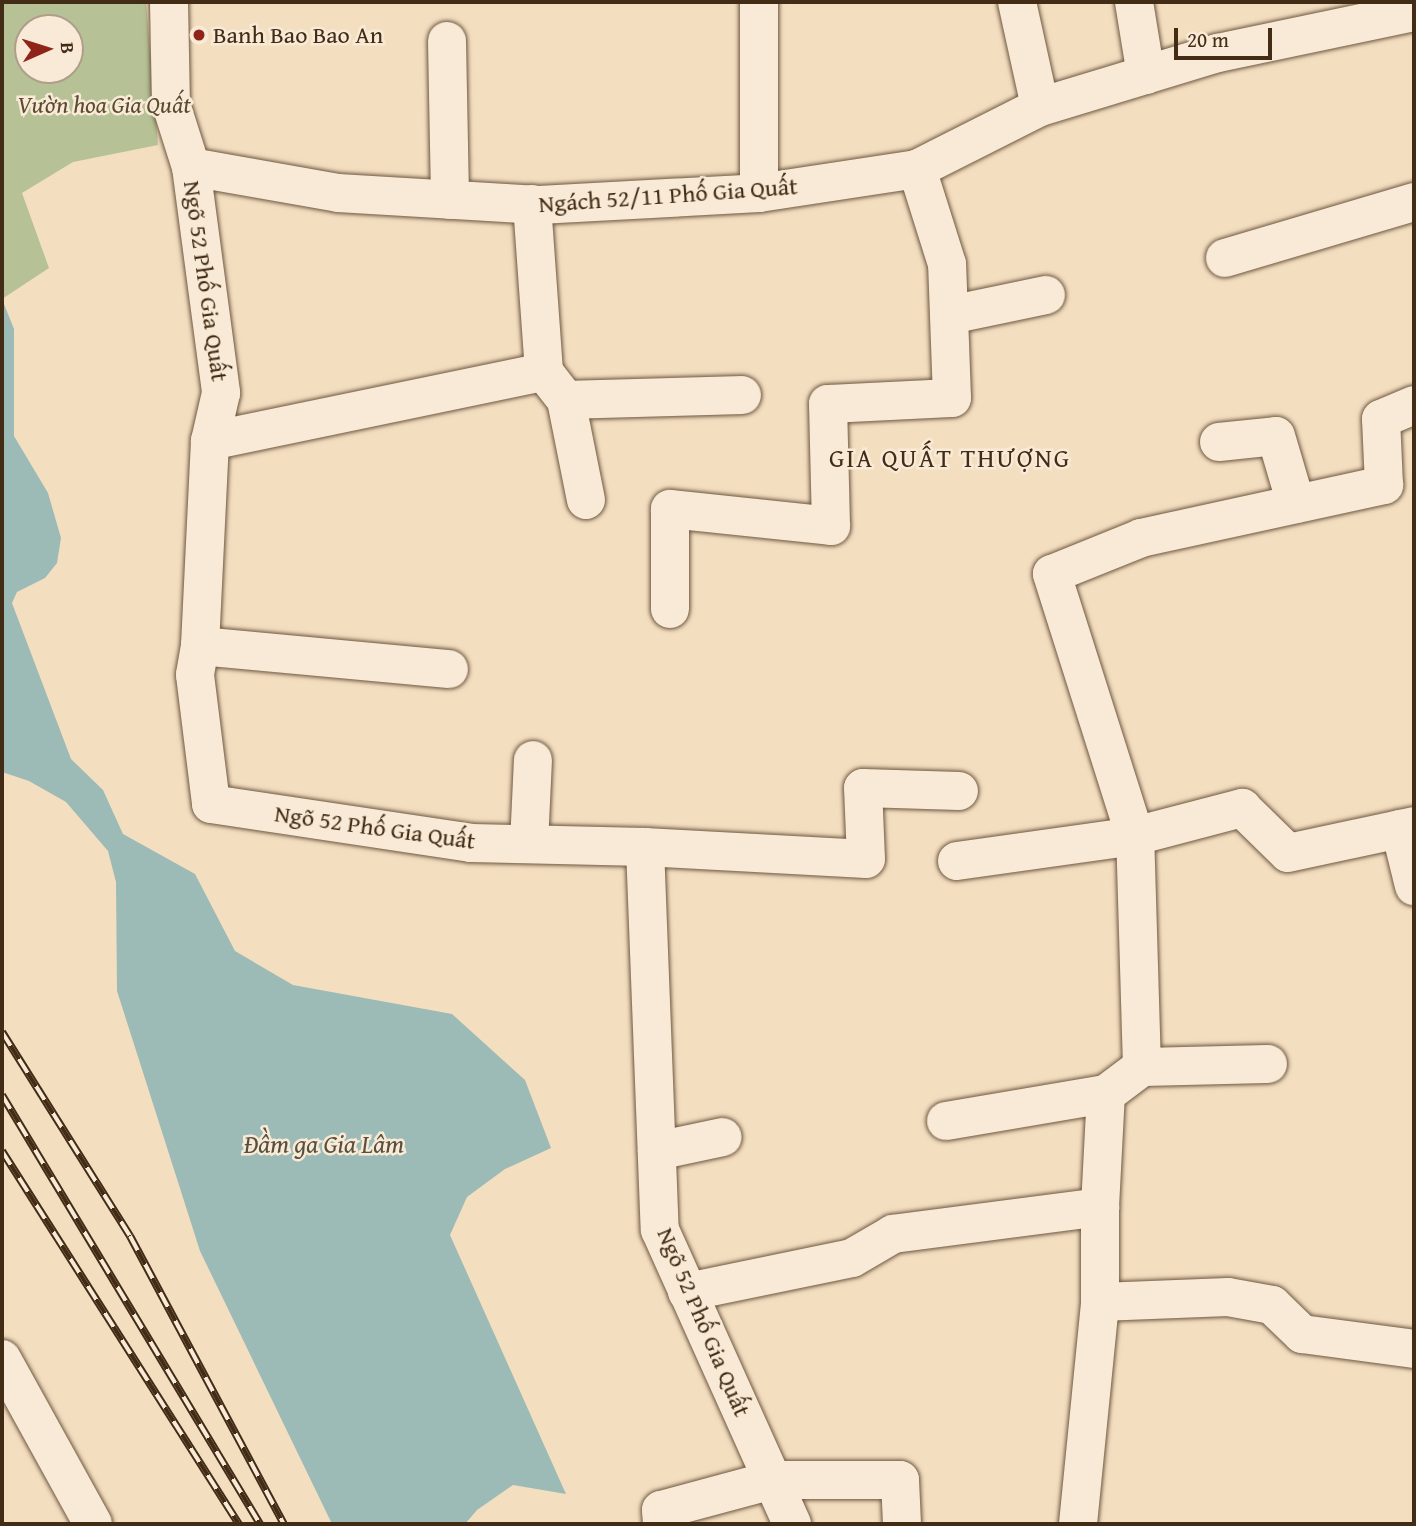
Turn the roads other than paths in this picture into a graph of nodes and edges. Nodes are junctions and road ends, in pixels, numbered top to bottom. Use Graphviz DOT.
graph roads {
  1 [pos="169,2"];
  2 [pos="759,2"];
  3 [pos="1017,2"];
  4 [pos="1134,2"];
  5 [pos="1403,10"];
  6 [pos="447,41"];
  7 [pos="1146,75"];
  8 [pos="1040,107"];
  9 [pos="191,167"];
  10 [pos="916,169"];
  11 [pos="759,193"];
  12 [pos="450,200"];
  13 [pos="1414,202"];
  14 [pos="532,204"];
  15 [pos="1224,258"];
  16 [pos="1046,295"];
  17 [pos="950,315"];
  18 [pos="555,386"];
  19 [pos="742,395"];
  20 [pos="1414,405"];
  21 [pos="210,441"];
  22 [pos="1219,442"];
  23 [pos="1399,486"];
  24 [pos="586,500"];
  25 [pos="1296,504"];
  26 [pos="670,609"];
  27 [pos="200,646"];
  28 [pos="449,668"];
  29 [pos="533,760"];
  30 [pos="960,790"];
  31 [pos="1407,827"];
  32 [pos="1135,836"];
  33 [pos="529,844"];
  34 [pos="645,847"];
  35 [pos="957,861"];
  36 [pos="1414,886"];
  37 [pos="1268,1064"];
  38 [pos="1142,1067"];
  39 [pos="1106,1094"];
  40 [pos="946,1121"];
  41 [pos="723,1137"];
  42 [pos="657,1152"];
  43 [pos="1100,1207"];
  44 [pos="687,1292"];
  45 [pos="1100,1302"];
  46 [pos="1414,1349"];
  47 [pos="2,1359"];
  48 [pos="772,1480"];
  49 [pos="93,1524"];
  50 [pos="662,1524"];
  51 [pos="792,1524"];
  52 [pos="902,1524"];
  53 [pos="1078,1524"];
  1 -- 9 [label="street, Ngõ 52 Phố Gia Quất"];
  2 -- 11 [label="street"];
  3 -- 8 [label="street"];
  4 -- 7 [label="street"];
  5 -- 7 [label="street, Ngách 52/11 Phố Gia Quất"];
  6 -- 12 [label="street"];
  7 -- 8 [label="street, Ngách 52/11 Phố Gia Quất"];
  8 -- 10 [label="street, Ngách 52/11 Phố Gia Quất"];
  9 -- 12 [label="street, Ngách 52/11 Phố Gia Quất"];
  9 -- 21 [label="street, Ngõ 52 Phố Gia Quất"];
  10 -- 11 [label="street, Ngách 52/11 Phố Gia Quất"];
  10 -- 17 [label="street"];
  11 -- 14 [label="street, Ngách 52/11 Phố Gia Quất"];
  12 -- 14 [label="street, Ngách 52/11 Phố Gia Quất"];
  13 -- 15 [label="street"];
  14 -- 18 [label="street"];
  16 -- 17 [label="street"];
  17 -- 26 [label="street"];
  18 -- 19 [label="street"];
  18 -- 21 [label="street"];
  18 -- 24 [label="street"];
  20 -- 23 [label="street"];
  21 -- 27 [label="street, Ngõ 52 Phố Gia Quất"];
  22 -- 25 [label="street"];
  23 -- 25 [label="street"];
  25 -- 32 [label="street"];
  27 -- 28 [label="street"];
  27 -- 33 [label="street, Ngõ 52 Phố Gia Quất"];
  29 -- 33 [label="street"];
  30 -- 34 [label="street"];
  31 -- 32 [label="street"];
  31 -- 36 [label="street"];
  32 -- 35 [label="street"];
  32 -- 38 [label="street"];
  33 -- 34 [label="street, Ngõ 52 Phố Gia Quất"];
  34 -- 42 [label="street, Ngõ 52 Phố Gia Quất"];
  37 -- 38 [label="street"];
  38 -- 39 [label="street"];
  39 -- 40 [label="street"];
  39 -- 43 [label="street"];
  41 -- 42 [label="street"];
  42 -- 44 [label="street, Ngõ 52 Phố Gia Quất"];
  43 -- 44 [label="street"];
  43 -- 45 [label="street"];
  44 -- 48 [label="street, Ngõ 52 Phố Gia Quất"];
  45 -- 46 [label="street"];
  45 -- 53 [label="street"];
  47 -- 49 [label="street"];
  48 -- 50 [label="street"];
  48 -- 51 [label="street, Ngõ 52 Phố Gia Quất"];
  48 -- 52 [label="street"];
}
